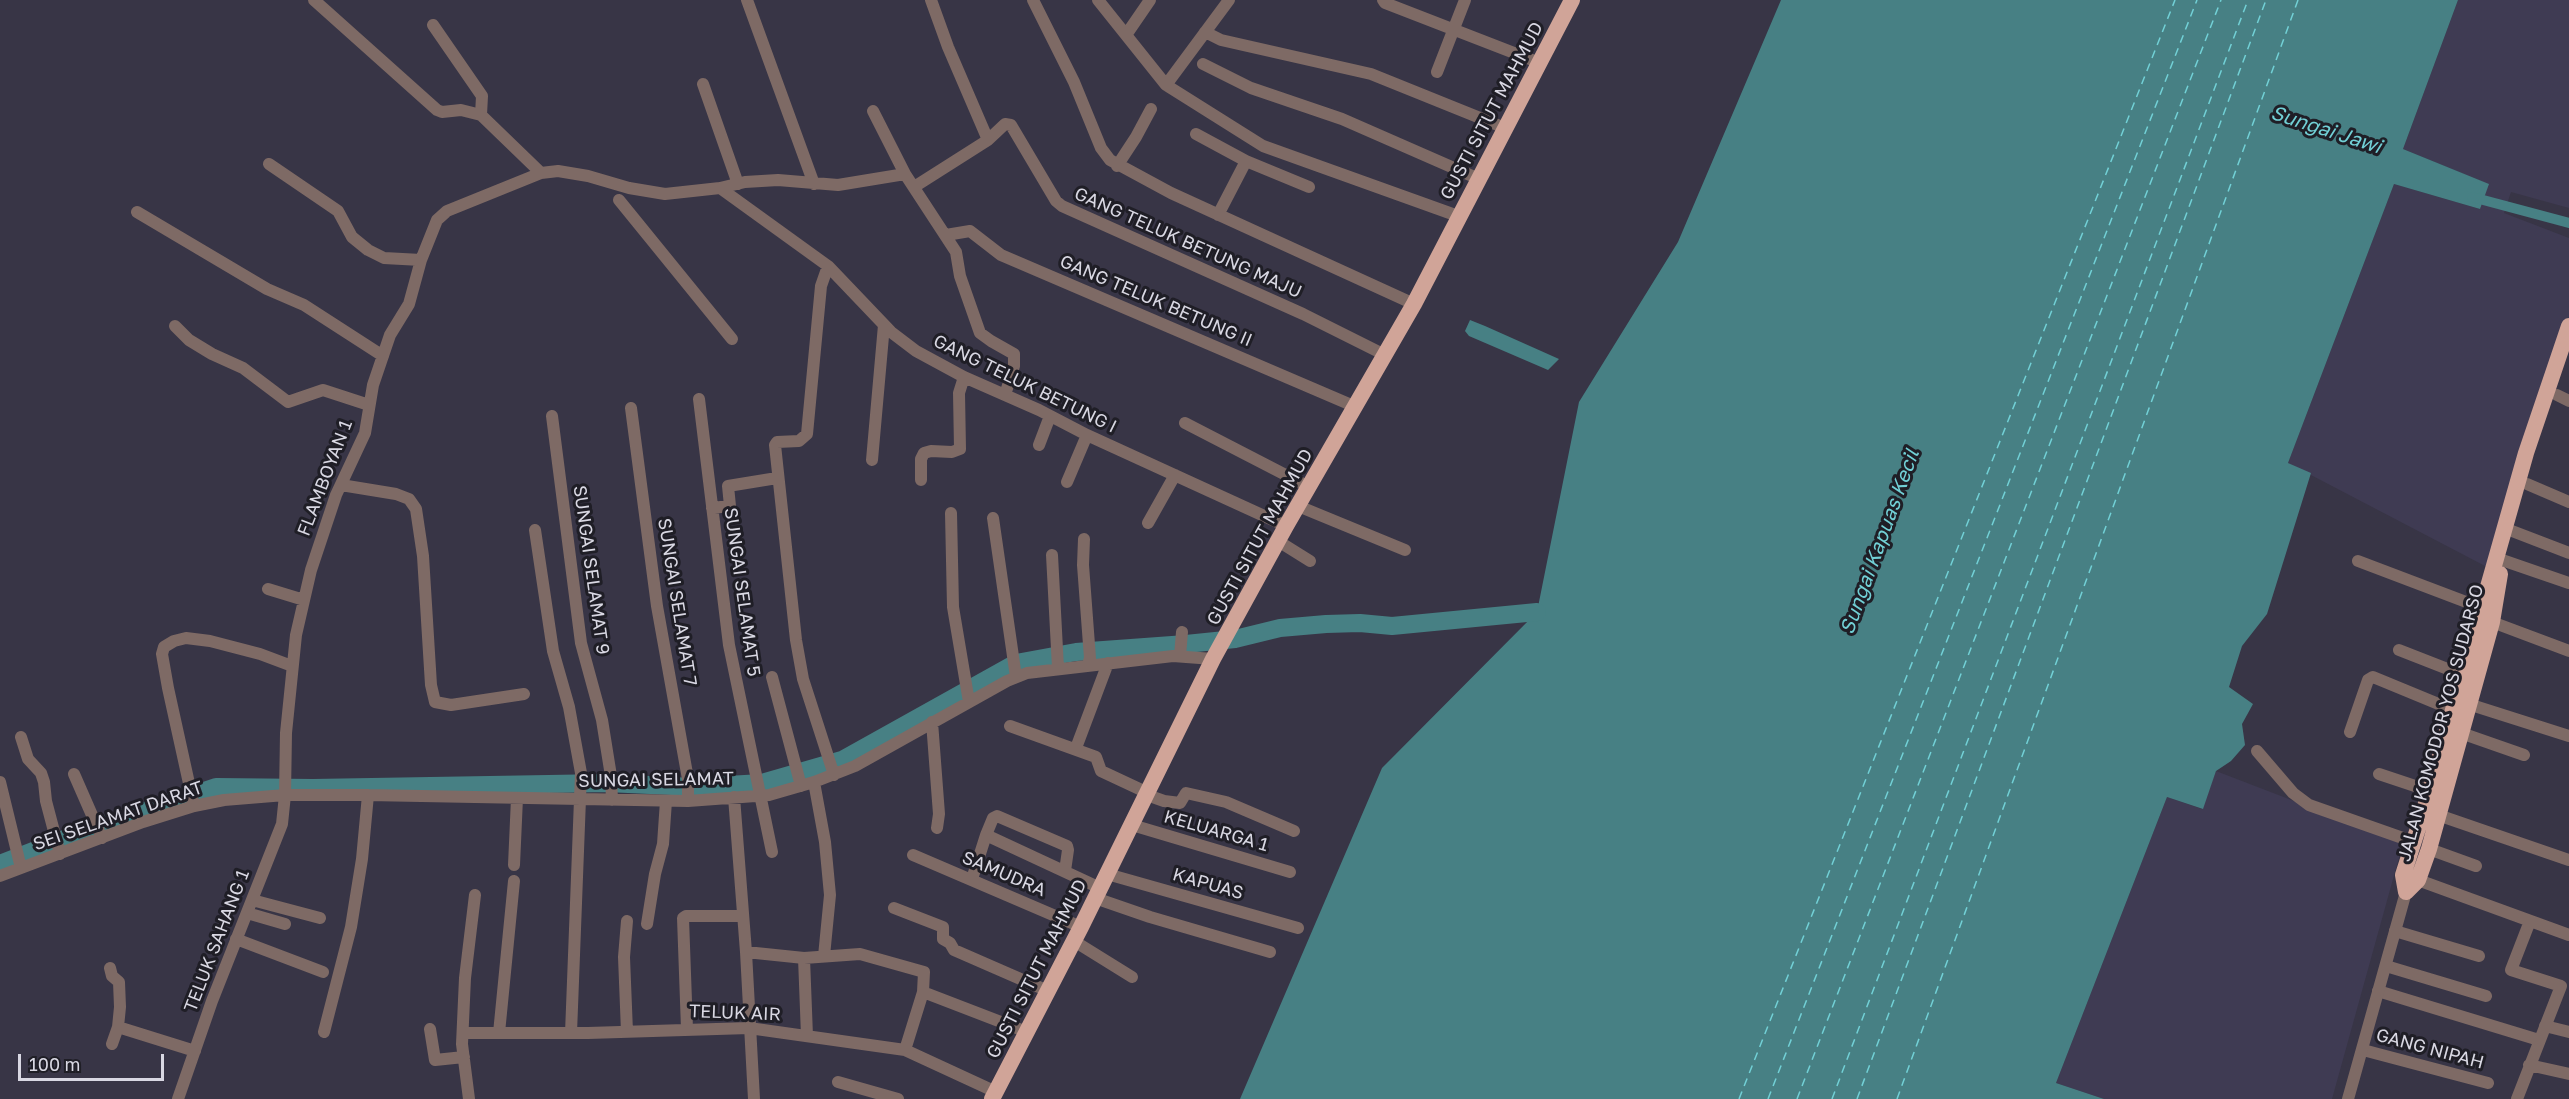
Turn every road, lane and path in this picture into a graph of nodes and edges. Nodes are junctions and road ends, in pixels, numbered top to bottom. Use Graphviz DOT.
graph roads {
  1 [pos="314,0"];
  2 [pos="747,0"];
  3 [pos="931,0"];
  4 [pos="1034,0"];
  5 [pos="1098,0"];
  6 [pos="1150,0"];
  7 [pos="1229,0"];
  8 [pos="1383,0"];
  9 [pos="1465,0"];
  10 [pos="1572,0"];
  11 [pos="434,25"];
  12 [pos="1455,29"];
  13 [pos="1205,32"];
  14 [pos="1126,35"];
  15 [pos="1540,63"];
  16 [pos="1203,64"];
  17 [pos="1437,72"];
  18 [pos="703,84"];
  19 [pos="1166,85"];
  20 [pos="1151,109"];
  21 [pos="873,111"];
  22 [pos="481,115"];
  23 [pos="1505,128"];
  24 [pos="1196,134"];
  25 [pos="988,140"];
  26 [pos="1246,161"];
  27 [pos="269,164"];
  28 [pos="1117,165"];
  29 [pos="541,173"];
  30 [pos="905,174"];
  31 [pos="1479,179"];
  32 [pos="738,184"];
  33 [pos="814,184"];
  34 [pos="914,187"];
  35 [pos="1309,187"];
  36 [pos="629,188"];
  37 [pos="720,188"];
  38 [pos="137,212"];
  39 [pos="1218,215"];
  40 [pos="1458,216"];
  41 [pos="946,235"];
  42 [pos="421,260"];
  43 [pos="828,266"];
  44 [pos="1414,304"];
  45 [pos="884,325"];
  46 [pos="175,326"];
  47 [pos="2569,326"];
  48 [pos="732,339"];
  49 [pos="1385,355"];
  50 [pos="383,356"];
  51 [pos="2569,356"];
  52 [pos="964,377"];
  53 [pos="1005,395"];
  54 [pos="2563,398"];
  55 [pos="699,399"];
  56 [pos="369,405"];
  57 [pos="1356,407"];
  58 [pos="631,408"];
  59 [pos="552,416"];
  60 [pos="1050,416"];
  61 [pos="1185,423"];
  62 [pos="1087,435"];
  63 [pos="1039,445"];
  64 [pos="872,460"];
  65 [pos="1175,475"];
  66 [pos="777,478"];
  67 [pos="921,480"];
  68 [pos="1066,482"];
  69 [pos="341,484"];
  70 [pos="2527,484"];
  71 [pos="1309,487"];
  72 [pos="2569,502"];
  73 [pos="1298,506"];
  74 [pos="712,508"];
  75 [pos="951,513"];
  76 [pos="993,518"];
  77 [pos="1148,523"];
  78 [pos="535,530"];
  79 [pos="2512,531"];
  80 [pos="1282,534"];
  81 [pos="1084,539"];
  82 [pos="1405,550"];
  83 [pos="2569,553"];
  84 [pos="1052,555"];
  85 [pos="2502,560"];
  86 [pos="1310,561"];
  87 [pos="2358,561"];
  88 [pos="2569,583"];
  89 [pos="268,589"];
  90 [pos="304,600"];
  91 [pos="2487,615"];
  92 [pos="2399,650"];
  93 [pos="2569,651"];
  94 [pos="1216,656"];
  95 [pos="1089,661"];
  96 [pos="1108,663"];
  97 [pos="1059,665"];
  98 [pos="292,666"];
  99 [pos="1015,668"];
  100 [pos="2463,675"];
  101 [pos="772,676"];
  102 [pos="524,694"];
  103 [pos="969,699"];
  104 [pos="2460,705"];
  105 [pos="932,722"];
  106 [pos="1010,726"];
  107 [pos="2350,732"];
  108 [pos="2467,735"];
  109 [pos="2569,736"];
  110 [pos="21,737"];
  111 [pos="1076,748"];
  112 [pos="2257,752"];
  113 [pos="2524,755"];
  114 [pos="833,771"];
  115 [pos="74,774"];
  116 [pos="2379,774"];
  117 [pos="799,778"];
  118 [pos="0,782"];
  119 [pos="814,782"];
  120 [pos="758,786"];
  121 [pos="611,788"];
  122 [pos="2430,791"];
  123 [pos="580,794"];
  124 [pos="1148,794"];
  125 [pos="285,795"];
  126 [pos="368,795"];
  127 [pos="689,797"];
  128 [pos="734,797"];
  129 [pos="517,798"];
  130 [pos="666,801"];
  131 [pos="193,803"];
  132 [pos="2438,815"];
  133 [pos="1132,825"];
  134 [pos="937,828"];
  135 [pos="1294,831"];
  136 [pos="101,835"];
  137 [pos="986,835"];
  138 [pos="2422,845"];
  139 [pos="59,850"];
  140 [pos="772,852"];
  141 [pos="913,855"];
  142 [pos="2569,860"];
  143 [pos="20,864"];
  144 [pos="514,865"];
  145 [pos="2476,866"];
  146 [pos="1065,871"];
  147 [pos="1290,872"];
  148 [pos="0,876"];
  149 [pos="972,879"];
  150 [pos="514,881"];
  151 [pos="2412,886"];
  152 [pos="1101,887"];
  153 [pos="475,895"];
  154 [pos="252,900"];
  155 [pos="894,908"];
  156 [pos="247,913"];
  157 [pos="743,916"];
  158 [pos="320,918"];
  159 [pos="627,921"];
  160 [pos="2530,921"];
  161 [pos="285,924"];
  162 [pos="647,924"];
  163 [pos="1298,928"];
  164 [pos="2396,931"];
  165 [pos="1077,934"];
  166 [pos="2569,935"];
  167 [pos="236,939"];
  168 [pos="746,952"];
  169 [pos="1270,952"];
  170 [pos="824,956"];
  171 [pos="2479,956"];
  172 [pos="804,958"];
  173 [pos="2386,966"];
  174 [pos="110,968"];
  175 [pos="323,972"];
  176 [pos="1132,977"];
  177 [pos="1048,991"];
  178 [pos="2378,991"];
  179 [pos="923,992"];
  180 [pos="2564,993"];
  181 [pos="2486,996"];
  182 [pos="2545,1026"];
  183 [pos="118,1027"];
  184 [pos="749,1028"];
  185 [pos="430,1029"];
  186 [pos="687,1029"];
  187 [pos="324,1032"];
  188 [pos="627,1032"];
  189 [pos="1027,1032"];
  190 [pos="2569,1032"];
  191 [pos="463,1033"];
  192 [pos="500,1033"];
  193 [pos="571,1033"];
  194 [pos="807,1036"];
  195 [pos="2539,1040"];
  196 [pos="112,1044"];
  197 [pos="905,1050"];
  198 [pos="2363,1050"];
  199 [pos="195,1051"];
  200 [pos="464,1057"];
  201 [pos="2529,1065"];
  202 [pos="2569,1074"];
  203 [pos="838,1082"];
  204 [pos="2488,1083"];
  205 [pos="994,1096"];
  206 [pos="178,1099"];
  207 [pos="469,1099"];
  208 [pos="754,1099"];
  209 [pos="898,1099"];
  210 [pos="2348,1099"];
  211 [pos="2517,1099"];
  1 -- 22 [label="street"];
  2 -- 33 [label="street"];
  3 -- 25 [label="street"];
  4 -- 28 [label="street"];
  5 -- 14 [label="street"];
  6 -- 14 [label="street"];
  7 -- 13 [label="street"];
  8 -- 12 [label="street"];
  9 -- 12 [label="street"];
  10 -- 15 [label="highway, GUSTI SITUT MAHMUD"];
  11 -- 22 [label="street"];
  12 -- 15 [label="street"];
  12 -- 17 [label="street"];
  13 -- 19 [label="street"];
  13 -- 23 [label="street"];
  14 -- 19 [label="street"];
  15 -- 23 [label="highway, GUSTI SITUT MAHMUD"];
  16 -- 31 [label="street"];
  18 -- 32 [label="street"];
  19 -- 40 [label="street"];
  20 -- 28 [label="street"];
  21 -- 30 [label="street"];
  22 -- 29 [label="street"];
  23 -- 31 [label="highway, GUSTI SITUT MAHMUD"];
  24 -- 26 [label="street"];
  25 -- 34 [label="street"];
  25 -- 49 [label="street, GANG TELUK BETUNG MAJU"];
  26 -- 35 [label="street"];
  26 -- 39 [label="street"];
  27 -- 42 [label="street"];
  28 -- 39 [label="street"];
  29 -- 36 [label="street"];
  29 -- 42 [label="street, FLAMBOYAN 1"];
  30 -- 33 [label="street"];
  30 -- 34 [label="street"];
  31 -- 40 [label="highway, GUSTI SITUT MAHMUD"];
  32 -- 33 [label="street"];
  32 -- 37 [label="street"];
  34 -- 41 [label="street"];
  36 -- 37 [label="street"];
  36 -- 48 [label="street"];
  37 -- 43 [label="street, GANG TELUK BETUNG I"];
  38 -- 50 [label="street"];
  39 -- 44 [label="street"];
  40 -- 44 [label="highway, GUSTI SITUT MAHMUD"];
  41 -- 53 [label="street"];
  41 -- 57 [label="street, GANG TELUK BETUNG II"];
  42 -- 50 [label="street, FLAMBOYAN 1"];
  43 -- 45 [label="street, GANG TELUK BETUNG I"];
  43 -- 66 [label="street"];
  44 -- 49 [label="highway, GUSTI SITUT MAHMUD"];
  45 -- 52 [label="street, GANG TELUK BETUNG I"];
  45 -- 64 [label="street"];
  46 -- 56 [label="street"];
  47 -- 91 [label="highway"];
  49 -- 57 [label="highway, GUSTI SITUT MAHMUD"];
  50 -- 56 [label="street, FLAMBOYAN 1"];
  51 -- 54 [label="highway, JALAN KOMODOR YOS SUDARSO"];
  52 -- 53 [label="street, GANG TELUK BETUNG I"];
  52 -- 67 [label="street"];
  53 -- 60 [label="street, GANG TELUK BETUNG I"];
  54 -- 70 [label="highway, JALAN KOMODOR YOS SUDARSO"];
  55 -- 74 [label="street, SUNGAI SELAMAT 5"];
  56 -- 69 [label="street, FLAMBOYAN 1"];
  57 -- 71 [label="highway, GUSTI SITUT MAHMUD"];
  58 -- 127 [label="street, SUNGAI SELAMAT 7"];
  59 -- 121 [label="street, SUNGAI SELAMAT 9"];
  60 -- 62 [label="street, GANG TELUK BETUNG I"];
  60 -- 63 [label="street"];
  61 -- 71 [label="street"];
  62 -- 65 [label="street, GANG TELUK BETUNG I"];
  62 -- 68 [label="street"];
  65 -- 77 [label="street"];
  65 -- 80 [label="street, GANG TELUK BETUNG I"];
  66 -- 74 [label="street"];
  66 -- 114 [label="street"];
  69 -- 90 [label="street, FLAMBOYAN 1"];
  69 -- 102 [label="street"];
  70 -- 72 [label="street"];
  70 -- 79 [label="highway, JALAN KOMODOR YOS SUDARSO"];
  71 -- 73 [label="highway, GUSTI SITUT MAHMUD"];
  73 -- 80 [label="highway, GUSTI SITUT MAHMUD"];
  73 -- 82 [label="street"];
  74 -- 120 [label="street, SUNGAI SELAMAT 5"];
  75 -- 103 [label="street"];
  76 -- 99 [label="street"];
  78 -- 123 [label="street"];
  79 -- 83 [label="street"];
  79 -- 85 [label="highway, JALAN KOMODOR YOS SUDARSO"];
  80 -- 86 [label="street, GANG TELUK BETUNG I"];
  80 -- 94 [label="highway, GUSTI SITUT MAHMUD"];
  81 -- 95 [label="street"];
  84 -- 97 [label="street"];
  85 -- 88 [label="street"];
  85 -- 91 [label="highway, JALAN KOMODOR YOS SUDARSO"];
  87 -- 91 [label="street"];
  89 -- 90 [label="street"];
  90 -- 98 [label="street, FLAMBOYAN 1"];
  91 -- 93 [label="street"];
  91 -- 100 [label="highway"];
  91 -- 104 [label="highway, JALAN KOMODOR YOS SUDARSO"];
  92 -- 100 [label="street"];
  94 -- 96 [label="street, SUNGAI SELAMAT"];
  94 -- 124 [label="highway, GUSTI SITUT MAHMUD"];
  95 -- 96 [label="street, SUNGAI SELAMAT"];
  95 -- 97 [label="street, SUNGAI SELAMAT"];
  96 -- 111 [label="street"];
  97 -- 99 [label="street, SUNGAI SELAMAT"];
  98 -- 125 [label="street, FLAMBOYAN 1"];
  98 -- 131 [label="street"];
  99 -- 103 [label="street, SUNGAI SELAMAT"];
  100 -- 104 [label="highway"];
  101 -- 117 [label="street"];
  103 -- 105 [label="street, SUNGAI SELAMAT"];
  104 -- 107 [label="street"];
  104 -- 108 [label="highway, JALAN KOMODOR YOS SUDARSO"];
  104 -- 109 [label="street"];
  104 -- 122 [label="highway"];
  105 -- 114 [label="street, SUNGAI SELAMAT"];
  105 -- 134 [label="street"];
  106 -- 111 [label="street"];
  108 -- 113 [label="street"];
  108 -- 132 [label="highway, JALAN KOMODOR YOS SUDARSO"];
  110 -- 139 [label="street"];
  111 -- 124 [label="street"];
  112 -- 138 [label="street"];
  114 -- 119 [label="street, SUNGAI SELAMAT"];
  115 -- 136 [label="street"];
  116 -- 122 [label="street"];
  117 -- 119 [label="street, SUNGAI SELAMAT"];
  117 -- 120 [label="street, SUNGAI SELAMAT"];
  118 -- 143 [label="street"];
  119 -- 170 [label="street"];
  120 -- 128 [label="street, SUNGAI SELAMAT"];
  120 -- 140 [label="street, SUNGAI SELAMAT 5"];
  121 -- 123 [label="street, SUNGAI SELAMAT"];
  121 -- 130 [label="street, SUNGAI SELAMAT"];
  122 -- 138 [label="highway"];
  123 -- 129 [label="street, SUNGAI SELAMAT"];
  123 -- 193 [label="street"];
  124 -- 133 [label="highway, GUSTI SITUT MAHMUD"];
  124 -- 135 [label="street"];
  125 -- 126 [label="street, SUNGAI SELAMAT"];
  125 -- 131 [label="street, SEI SELAMAT DARAT"];
  125 -- 154 [label="street, TELUK SAHANG 1"];
  126 -- 129 [label="street, SUNGAI SELAMAT"];
  126 -- 187 [label="street"];
  127 -- 128 [label="street, SUNGAI SELAMAT"];
  127 -- 130 [label="street, SUNGAI SELAMAT"];
  128 -- 157 [label="street"];
  129 -- 144 [label="street"];
  130 -- 162 [label="street"];
  131 -- 136 [label="street, SEI SELAMAT DARAT"];
  132 -- 138 [label="highway, JALAN KOMODOR YOS SUDARSO"];
  132 -- 142 [label="street"];
  133 -- 147 [label="street, KELUARGA 1"];
  133 -- 152 [label="highway, GUSTI SITUT MAHMUD"];
  136 -- 139 [label="street, SEI SELAMAT DARAT"];
  137 -- 146 [label="street"];
  137 -- 146 [label="street"];
  137 -- 149 [label="street"];
  138 -- 145 [label="street"];
  138 -- 151 [label="highway, JALAN KOMODOR YOS SUDARSO"];
  139 -- 143 [label="street, SEI SELAMAT DARAT"];
  141 -- 149 [label="street, SAMUDRA"];
  143 -- 148 [label="street, SEI SELAMAT DARAT"];
  146 -- 152 [label="street"];
  149 -- 165 [label="street, SAMUDRA"];
  150 -- 192 [label="street"];
  151 -- 160 [label="street"];
  151 -- 164 [label="street, JALAN KOMODOR YOS SUDARSO"];
  152 -- 163 [label="street, KAPUAS"];
  152 -- 165 [label="highway, GUSTI SITUT MAHMUD"];
  152 -- 169 [label="street"];
  153 -- 191 [label="street"];
  154 -- 156 [label="street, TELUK SAHANG 1"];
  154 -- 158 [label="street"];
  155 -- 177 [label="street"];
  156 -- 161 [label="street"];
  156 -- 167 [label="street, TELUK SAHANG 1"];
  157 -- 168 [label="street"];
  157 -- 186 [label="street"];
  159 -- 188 [label="street"];
  160 -- 166 [label="street"];
  160 -- 180 [label="street"];
  164 -- 171 [label="street"];
  164 -- 173 [label="street, JALAN KOMODOR YOS SUDARSO"];
  165 -- 176 [label="street, SAMUDRA"];
  165 -- 177 [label="highway, GUSTI SITUT MAHMUD"];
  167 -- 175 [label="street"];
  167 -- 199 [label="street, TELUK SAHANG 1"];
  168 -- 172 [label="street"];
  168 -- 184 [label="street"];
  170 -- 172 [label="street"];
  170 -- 179 [label="street"];
  172 -- 194 [label="street"];
  173 -- 178 [label="street, JALAN KOMODOR YOS SUDARSO"];
  173 -- 181 [label="street"];
  174 -- 183 [label="street"];
  177 -- 189 [label="highway, GUSTI SITUT MAHMUD"];
  178 -- 195 [label="street"];
  178 -- 198 [label="street, JALAN KOMODOR YOS SUDARSO"];
  179 -- 189 [label="street"];
  179 -- 197 [label="street"];
  180 -- 182 [label="street"];
  182 -- 190 [label="street"];
  182 -- 195 [label="street"];
  183 -- 196 [label="street"];
  183 -- 199 [label="street"];
  184 -- 186 [label="street, TELUK AIR"];
  184 -- 194 [label="street, TELUK AIR"];
  184 -- 208 [label="street"];
  185 -- 200 [label="street"];
  186 -- 188 [label="street, TELUK AIR"];
  188 -- 193 [label="street, TELUK AIR"];
  189 -- 205 [label="highway, GUSTI SITUT MAHMUD"];
  191 -- 192 [label="street, TELUK AIR"];
  191 -- 200 [label="street"];
  192 -- 193 [label="street, TELUK AIR"];
  194 -- 197 [label="street, TELUK AIR"];
  195 -- 201 [label="street"];
  197 -- 205 [label="street, TELUK AIR"];
  198 -- 204 [label="street, GANG NIPAH"];
  198 -- 210 [label="street, JALAN KOMODOR YOS SUDARSO"];
  199 -- 206 [label="street, TELUK SAHANG 1"];
  200 -- 207 [label="street"];
  201 -- 202 [label="street"];
  201 -- 211 [label="street"];
  203 -- 209 [label="street"];
}
